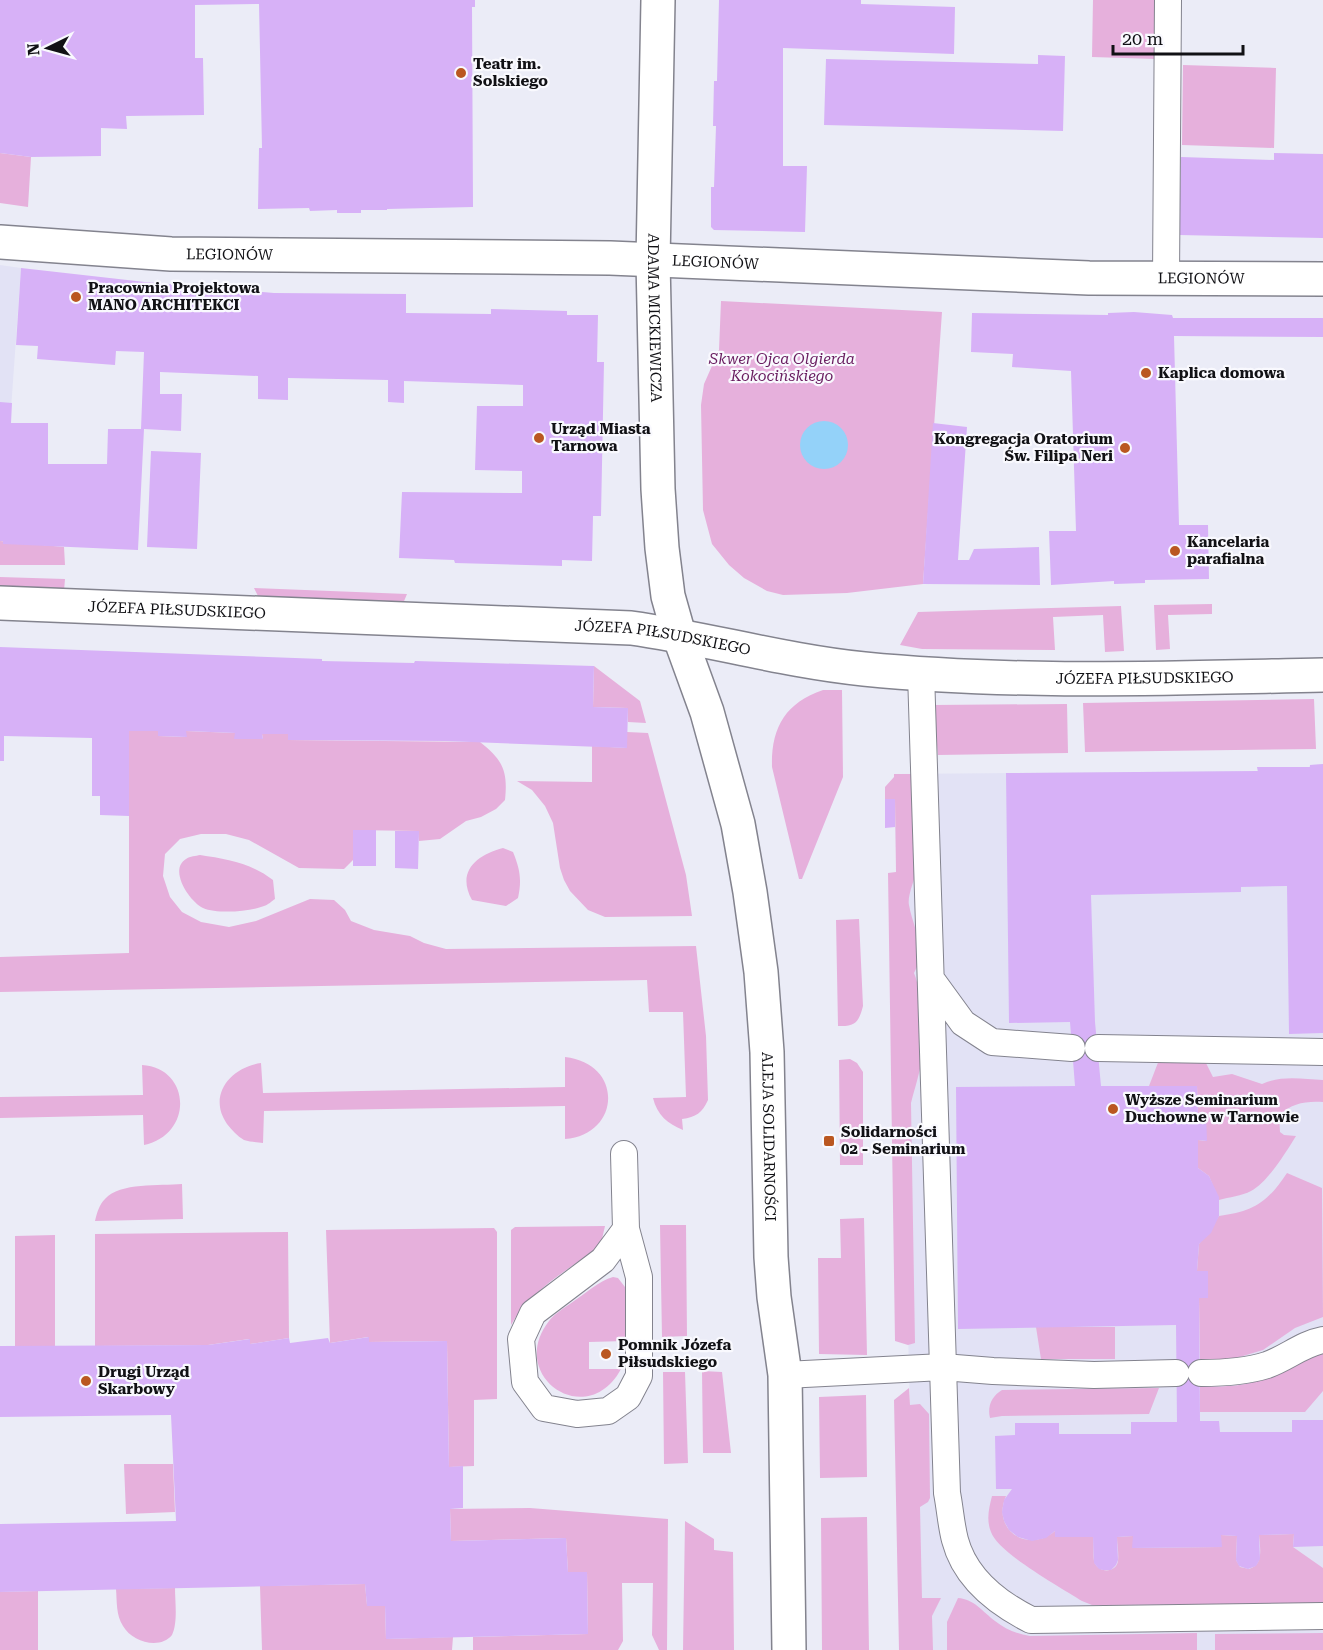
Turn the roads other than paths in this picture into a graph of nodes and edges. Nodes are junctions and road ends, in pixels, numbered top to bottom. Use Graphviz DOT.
graph roads {
  1 [pos="658,0"];
  2 [pos="1168,0"];
  3 [pos="0,242"];
  4 [pos="653,261"];
  5 [pos="1166,278"];
  6 [pos="1323,279"];
  7 [pos="0,603"];
  8 [pos="679,635"];
  9 [pos="921,673"];
  10 [pos="1323,675"];
  11 [pos="931,979"];
  12 [pos="1072,1048"];
  13 [pos="1098,1048"];
  14 [pos="1323,1052"];
  15 [pos="624,1154"];
  16 [pos="626,1229"];
  17 [pos="1323,1340"];
  18 [pos="943,1367"];
  19 [pos="784,1375"];
  20 [pos="1323,1616"];
  21 [pos="789,1650"];
  1 -- 4 [label="street, ADAMA MICKIEWICZA"];
  2 -- 5 [label="lane"];
  3 -- 4 [label="street, LEGIONÓW"];
  4 -- 5 [label="street, LEGIONÓW"];
  4 -- 8 [label="street, ADAMA MICKIEWICZA"];
  5 -- 6 [label="street, LEGIONÓW"];
  7 -- 8 [label="street, JÓZEFA PIŁSUDSKIEGO"];
  8 -- 9 [label="street, JÓZEFA PIŁSUDSKIEGO"];
  8 -- 19 [label="street, ALEJA SOLIDARNOŚCI"];
  9 -- 10 [label="street, JÓZEFA PIŁSUDSKIEGO"];
  9 -- 11 [label="lane"];
  11 -- 12 [label="lane"];
  11 -- 18 [label="lane"];
  13 -- 14 [label="lane"];
  15 -- 16 [label="lane"];
  16 -- 16 [label="lane"];
  17 -- 18 [label="lane"];
  18 -- 19 [label="lane"];
  18 -- 20 [label="lane"];
  19 -- 21 [label="street, ALEJA SOLIDARNOŚCI"];
}
